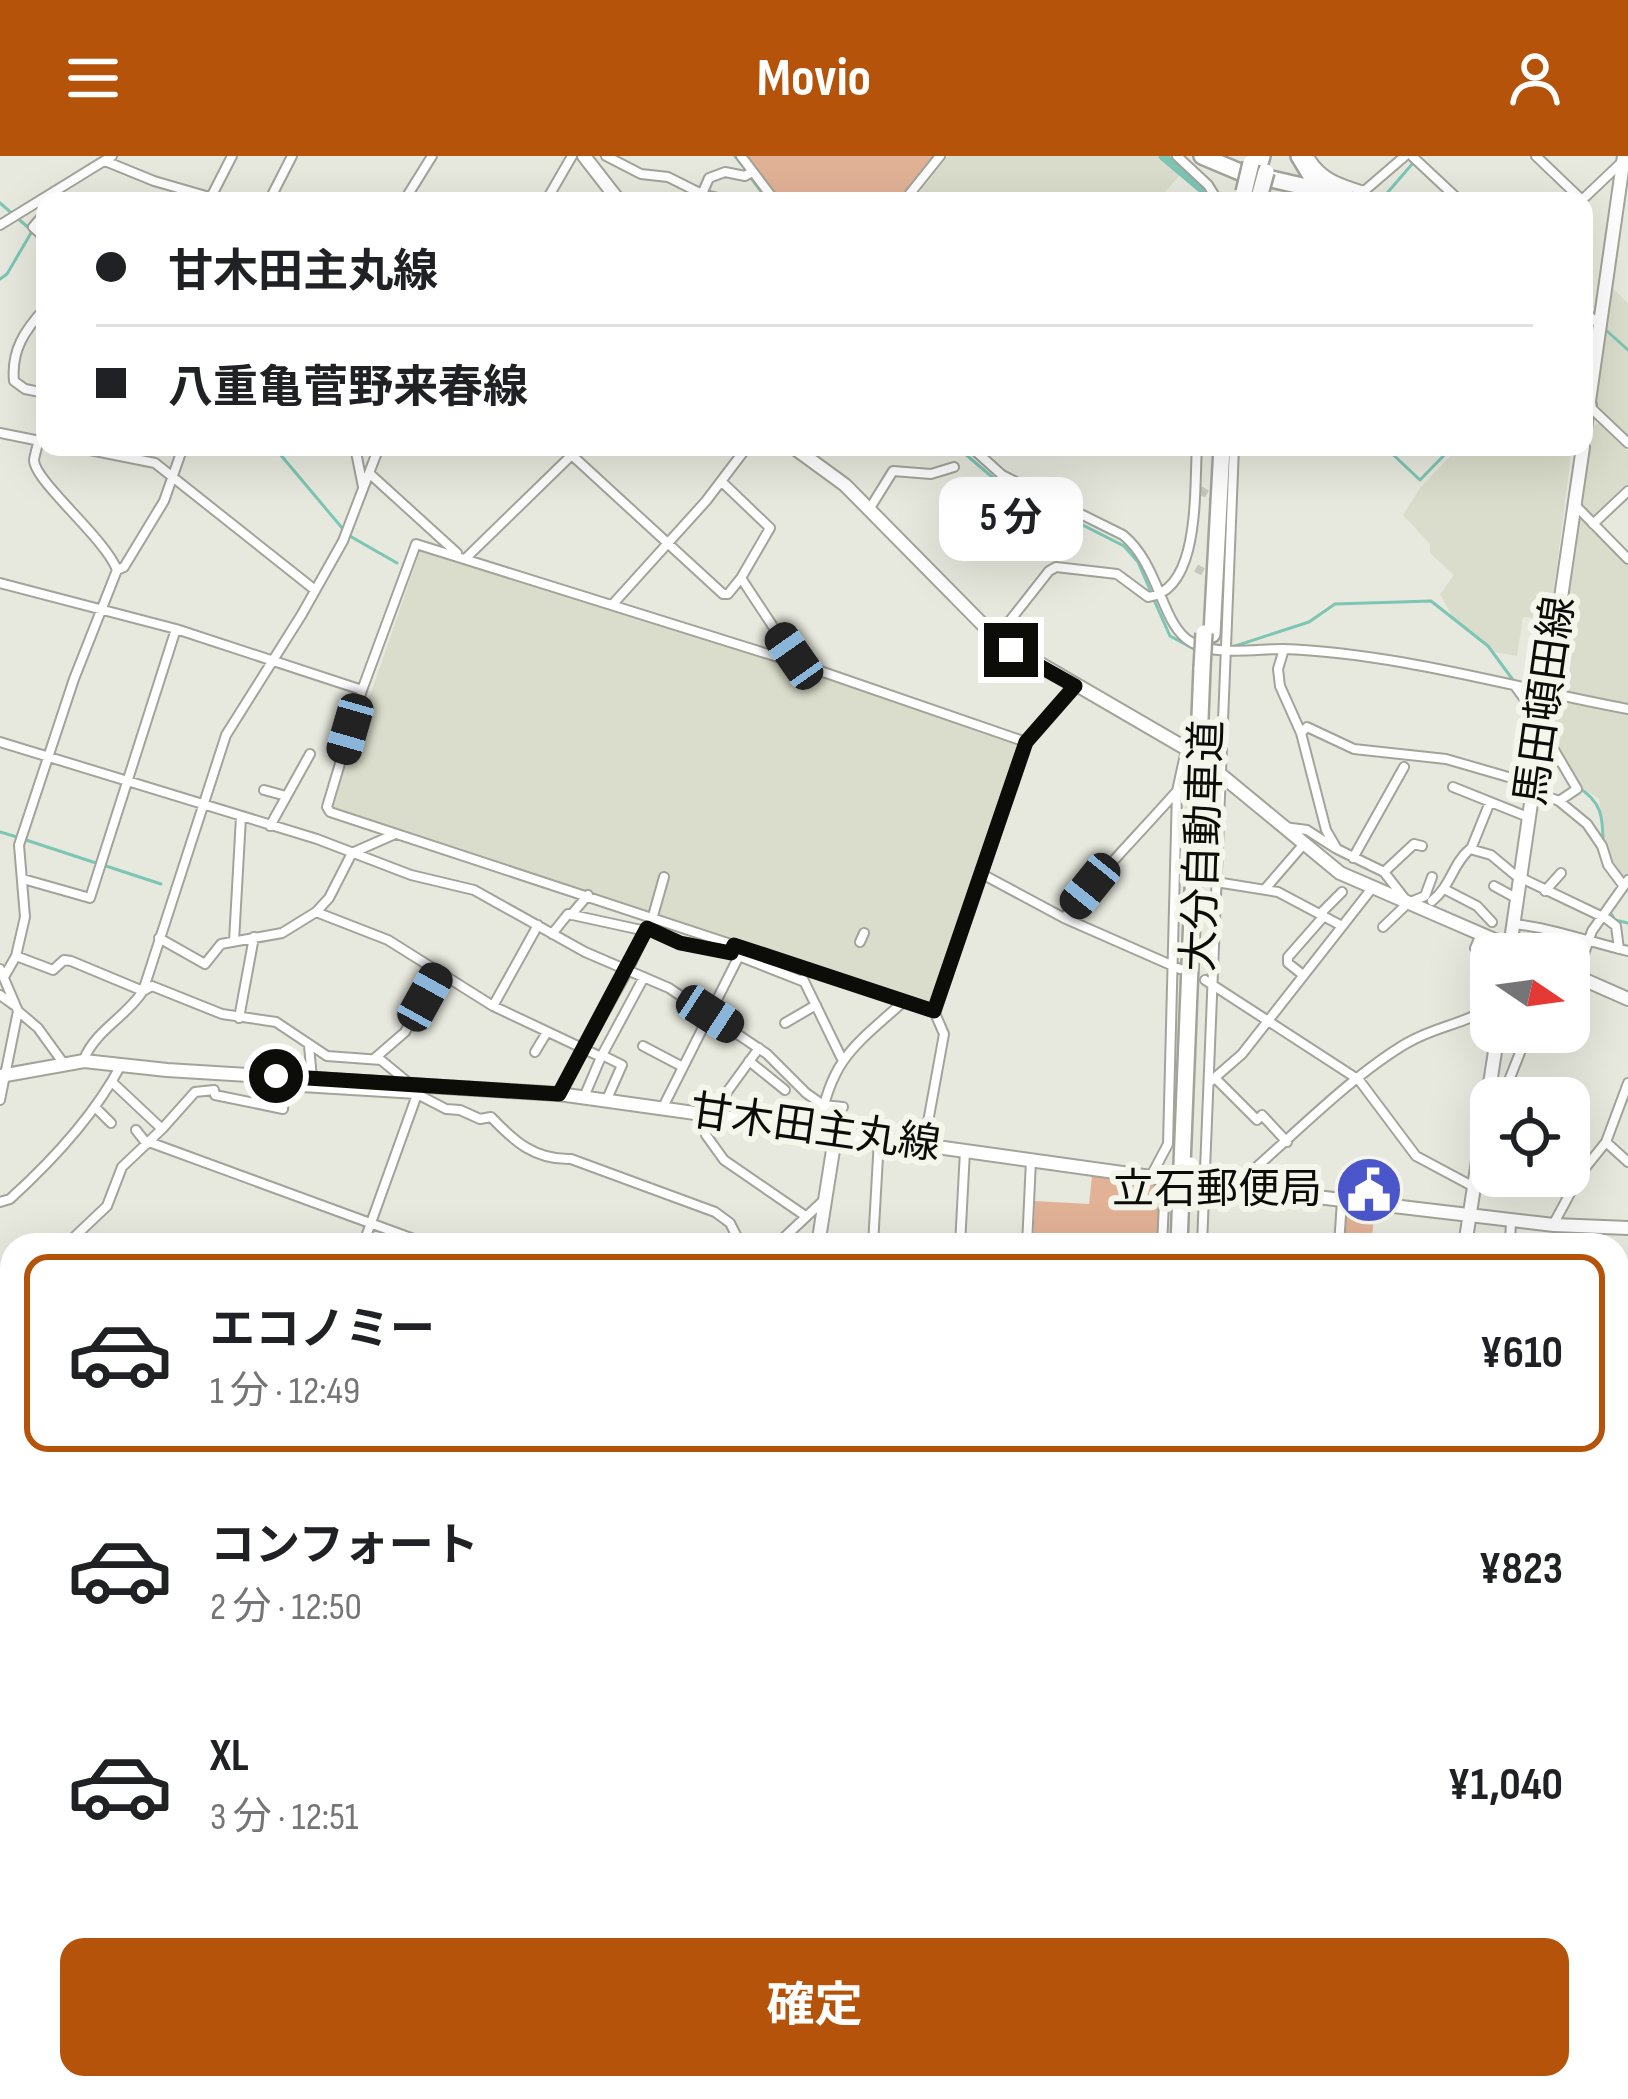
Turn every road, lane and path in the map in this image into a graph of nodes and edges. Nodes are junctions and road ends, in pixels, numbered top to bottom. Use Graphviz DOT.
graph roads {
  1 [pos="232,156"];
  2 [pos="292,156"];
  3 [pos="433,156"];
  4 [pos="572,156"];
  5 [pos="584,156"];
  6 [pos="606,156"];
  7 [pos="741,156"];
  8 [pos="940,156"];
  9 [pos="1177,156"];
  10 [pos="1190,156"];
  11 [pos="1202,156"];
  12 [pos="1299,156"];
  13 [pos="1309,156"];
  14 [pos="1537,156"];
  15 [pos="1412,158"];
  16 [pos="1624,158"];
  17 [pos="104,159"];
  18 [pos="1260,162"];
  19 [pos="752,172"];
  20 [pos="57,192"];
  21 [pos="189,192"];
  22 [pos="213,192"];
  23 [pos="274,192"];
  24 [pos="410,192"];
  25 [pos="551,192"];
  26 [pos="612,192"];
  27 [pos="692,192"];
  28 [pos="704,192"];
  29 [pos="768,192"];
  30 [pos="911,192"];
  31 [pos="1213,192"];
  32 [pos="1253,192"];
  33 [pos="1308,192"];
  34 [pos="1311,192"];
  35 [pos="1325,192"];
  36 [pos="1352,192"];
  37 [pos="1365,192"];
  38 [pos="1450,192"];
  39 [pos="1572,192"];
  40 [pos="1590,192"];
  41 [pos="36,205"];
  42 [pos="0,225"];
  43 [pos="36,318"];
  44 [pos="1593,319"];
  45 [pos="1600,325"];
  46 [pos="1593,361"];
  47 [pos="36,391"];
  48 [pos="1593,409"];
  49 [pos="0,433"];
  50 [pos="36,441"];
  51 [pos="1628,442"];
  52 [pos="37,456"];
  53 [pos="128,456"];
  54 [pos="180,456"];
  55 [pos="357,456"];
  56 [pos="376,456"];
  57 [pos="571,456"];
  58 [pos="573,456"];
  59 [pos="740,456"];
  60 [pos="807,456"];
  61 [pos="981,456"];
  62 [pos="1197,456"];
  63 [pos="1218,456"];
  64 [pos="1233,456"];
  65 [pos="1581,456"];
  66 [pos="954,467"];
  67 [pos="369,473"];
  68 [pos="176,477"];
  69 [pos="721,481"];
  70 [pos="364,490"];
  71 [pos="1628,491"];
  72 [pos="1574,505"];
  73 [pos="869,510"];
  74 [pos="1593,524"];
  75 [pos="668,543"];
  76 [pos="464,557"];
  77 [pos="1628,559"];
  78 [pos="117,571"];
  79 [pos="741,578"];
  80 [pos="0,583"];
  81 [pos="315,590"];
  82 [pos="1161,594"];
  83 [pos="612,605"];
  84 [pos="103,613"];
  85 [pos="176,629"];
  86 [pos="996,638"];
  87 [pos="1227,648"];
  88 [pos="1284,650"];
  89 [pos="272,661"];
  90 [pos="797,663"];
  91 [pos="1515,685"];
  92 [pos="1075,686"];
  93 [pos="362,690"];
  94 [pos="1546,694"];
  95 [pos="1628,709"];
  96 [pos="1542,727"];
  97 [pos="1301,733"];
  98 [pos="0,742"];
  99 [pos="1026,742"];
  100 [pos="1189,750"];
  101 [pos="310,754"];
  102 [pos="48,757"];
  103 [pos="1404,767"];
  104 [pos="1218,773"];
  105 [pos="127,784"];
  106 [pos="1453,787"];
  107 [pos="264,790"];
  108 [pos="1177,791"];
  109 [pos="1533,791"];
  110 [pos="286,796"];
  111 [pos="1559,801"];
  112 [pos="1490,802"];
  113 [pos="201,805"];
  114 [pos="241,817"];
  115 [pos="1529,818"];
  116 [pos="270,826"];
  117 [pos="1281,826"];
  118 [pos="397,833"];
  119 [pos="1303,845"];
  120 [pos="1423,846"];
  121 [pos="1336,848"];
  122 [pos="1471,849"];
  123 [pos="352,853"];
  124 [pos="1353,858"];
  125 [pos="1384,872"];
  126 [pos="1561,873"];
  127 [pos="982,874"];
  128 [pos="1432,877"];
  129 [pos="22,878"];
  130 [pos="664,878"];
  131 [pos="1521,878"];
  132 [pos="1216,883"];
  133 [pos="1494,886"];
  134 [pos="1625,886"];
  135 [pos="1373,887"];
  136 [pos="1265,889"];
  137 [pos="1446,890"];
  138 [pos="1545,891"];
  139 [pos="1342,892"];
  140 [pos="588,895"];
  141 [pos="1429,898"];
  142 [pos="1517,899"];
  143 [pos="1408,904"];
  144 [pos="316,912"];
  145 [pos="571,915"];
  146 [pos="1322,915"];
  147 [pos="653,916"];
  148 [pos="1064,918"];
  149 [pos="1603,918"];
  150 [pos="1444,919"];
  151 [pos="1492,922"];
  152 [pos="1513,924"];
  153 [pos="538,925"];
  154 [pos="1342,926"];
  155 [pos="1383,927"];
  156 [pos="646,929"];
  157 [pos="1476,933"];
  158 [pos="1512,933"];
  159 [pos="1560,933"];
  160 [pos="552,934"];
  161 [pos="254,936"];
  162 [pos="1590,937"];
  163 [pos="159,938"];
  164 [pos="234,941"];
  165 [pos="1590,944"];
  166 [pos="1624,950"];
  167 [pos="737,951"];
  168 [pos="16,956"];
  169 [pos="767,962"];
  170 [pos="1175,968"];
  171 [pos="807,969"];
  172 [pos="628,970"];
  173 [pos="2,973"];
  174 [pos="437,974"];
  175 [pos="1303,975"];
  176 [pos="644,977"];
  177 [pos="802,980"];
  178 [pos="1210,982"];
  179 [pos="1590,984"];
  180 [pos="143,992"];
  181 [pos="0,995"];
  182 [pos="1628,1000"];
  183 [pos="904,1001"];
  184 [pos="815,1005"];
  185 [pos="494,1006"];
  186 [pos="16,1008"];
  187 [pos="934,1011"];
  188 [pos="710,1014"];
  189 [pos="239,1018"];
  190 [pos="1470,1020"];
  191 [pos="1268,1021"];
  192 [pos="785,1023"];
  193 [pos="547,1032"];
  194 [pos="310,1046"];
  195 [pos="644,1046"];
  196 [pos="759,1048"];
  197 [pos="584,1049"];
  198 [pos="535,1052"];
  199 [pos="601,1056"];
  200 [pos="842,1057"];
  201 [pos="374,1058"];
  202 [pos="84,1060"];
  203 [pos="749,1061"];
  204 [pos="64,1064"];
  205 [pos="122,1064"];
  206 [pos="681,1071"];
  207 [pos="3,1076"];
  208 [pos="536,1076"];
  209 [pos="312,1078"];
  210 [pos="692,1078"];
  211 [pos="1213,1080"];
  212 [pos="1359,1080"];
  213 [pos="112,1082"];
  214 [pos="1628,1083"];
  215 [pos="416,1088"];
  216 [pos="785,1090"];
  217 [pos="527,1091"];
  218 [pos="559,1094"];
  219 [pos="1625,1094"];
  220 [pos="584,1096"];
  221 [pos="0,1100"];
  222 [pos="607,1100"];
  223 [pos="823,1105"];
  224 [pos="663,1107"];
  225 [pos="843,1107"];
  226 [pos="96,1108"];
  227 [pos="799,1109"];
  228 [pos="716,1115"];
  229 [pos="112,1123"];
  230 [pos="793,1124"];
  231 [pos="819,1128"];
  232 [pos="136,1130"];
  233 [pos="162,1130"];
  234 [pos="836,1131"];
  235 [pos="706,1136"];
  236 [pos="879,1137"];
  237 [pos="1287,1142"];
  238 [pos="1606,1142"];
  239 [pos="148,1143"];
  240 [pos="924,1144"];
  241 [pos="965,1150"];
  242 [pos="1031,1159"];
  243 [pos="1628,1162"];
  244 [pos="1158,1178"];
  245 [pos="1206,1183"];
  246 [pos="1470,1185"];
  247 [pos="1234,1187"];
  248 [pos="1472,1197"];
  249 [pos="1342,1199"];
  250 [pos="824,1200"];
  251 [pos="0,1202"];
  252 [pos="804,1215"];
  253 [pos="1469,1215"];
  254 [pos="1511,1220"];
  255 [pos="371,1224"];
  256 [pos="1553,1225"];
  257 [pos="1628,1228"];
  258 [pos="78,1233"];
  259 [pos="368,1233"];
  260 [pos="396,1233"];
  261 [pos="735,1233"];
  262 [pos="787,1233"];
  263 [pos="820,1233"];
  264 [pos="873,1233"];
  265 [pos="961,1233"];
  266 [pos="1028,1233"];
  267 [pos="1161,1233"];
  268 [pos="1183,1233"];
  269 [pos="1203,1233"];
  270 [pos="1340,1233"];
  271 [pos="1467,1233"];
  272 [pos="1510,1233"];
  1 -- 22 [label="street"];
  2 -- 23 [label="street"];
  3 -- 24 [label="street"];
  4 -- 25 [label="street"];
  5 -- 26 [label="main road"];
  6 -- 27 [label="street"];
  7 -- 19 [label="street"];
  8 -- 30 [label="street"];
  9 -- 31 [label="street"];
  10 -- 33 [label="highway"];
  11 -- 34 [label="highway"];
  12 -- 35 [label="highway"];
  13 -- 36 [label="street"];
  14 -- 39 [label="street"];
  15 -- 37 [label="street"];
  15 -- 38 [label="street"];
  16 -- 40 [label="street"];
  16 -- 45 [label="main road"];
  17 -- 20 [label="street"];
  17 -- 21 [label="street"];
  18 -- 32 [label="highway, bridge"];
  19 -- 28 [label="street"];
  19 -- 29 [label="street"];
  41 -- 42 [label="street"];
  43 -- 47 [label="street"];
  44 -- 45 [label="street"];
  45 -- 46 [label="main road"];
  48 -- 51 [label="street"];
  49 -- 50 [label="street"];
  52 -- 78 [label="street"];
  53 -- 68 [label="street"];
  54 -- 68 [label="street"];
  55 -- 70 [label="street"];
  56 -- 67 [label="street"];
  57 -- 76 [label="street"];
  58 -- 75 [label="street"];
  59 -- 69 [label="street"];
  60 -- 73 [label="main road"];
  61 -- 82 [label="street"];
  62 -- 82 [label="street"];
  63 -- 268 [label="highway, 大分自動車道, bridge"];
  64 -- 87 [label="street"];
  65 -- 72 [label="main road, 馬田頓田線"];
  66 -- 73 [label="street"];
  67 -- 70 [label="street"];
  67 -- 76 [label="street"];
  68 -- 78 [label="street"];
  68 -- 81 [label="street"];
  69 -- 75 [label="street"];
  69 -- 79 [label="street"];
  70 -- 81 [label="street"];
  71 -- 74 [label="street"];
  72 -- 74 [label="street"];
  72 -- 94 [label="main road, 馬田頓田線"];
  73 -- 86 [label="main road"];
  74 -- 77 [label="street"];
  75 -- 79 [label="street"];
  75 -- 83 [label="street"];
  76 -- 83 [label="street"];
  76 -- 93 [label="street"];
  78 -- 84 [label="street"];
  79 -- 90 [label="street"];
  80 -- 84 [label="street"];
  81 -- 89 [label="street"];
  82 -- 86 [label="street"];
  82 -- 87 [label="street"];
  83 -- 90 [label="street"];
  84 -- 85 [label="street"];
  84 -- 102 [label="street"];
  85 -- 89 [label="street"];
  85 -- 105 [label="street"];
  86 -- 92 [label="main road"];
  87 -- 88 [label="street"];
  87 -- 104 [label="street"];
  88 -- 91 [label="street"];
  88 -- 97 [label="street"];
  89 -- 93 [label="street"];
  89 -- 113 [label="street"];
  90 -- 99 [label="street"];
  91 -- 94 [label="street"];
  91 -- 96 [label="street"];
  92 -- 99 [label="street"];
  92 -- 100 [label="main road"];
  93 -- 118 [label="street"];
  94 -- 95 [label="street"];
  94 -- 96 [label="main road, 馬田頓田線"];
  96 -- 109 [label="main road, 馬田頓田線"];
  96 -- 111 [label="street"];
  97 -- 109 [label="street"];
  97 -- 121 [label="street"];
  98 -- 102 [label="street"];
  99 -- 127 [label="street"];
  100 -- 108 [label="street"];
  101 -- 110 [label="street"];
  102 -- 105 [label="street"];
  102 -- 129 [label="street"];
  103 -- 124 [label="street"];
  104 -- 117 [label="main road"];
  104 -- 132 [label="street"];
  105 -- 113 [label="street"];
  105 -- 129 [label="street"];
  106 -- 112 [label="street"];
  107 -- 110 [label="street"];
  108 -- 148 [label="street"];
  108 -- 170 [label="street"];
  109 -- 111 [label="street"];
  109 -- 115 [label="main road, 馬田頓田線"];
  110 -- 116 [label="street"];
  111 -- 134 [label="street"];
  112 -- 115 [label="street"];
  112 -- 122 [label="street"];
  113 -- 114 [label="street"];
  113 -- 163 [label="street"];
  114 -- 116 [label="street"];
  114 -- 164 [label="street"];
  115 -- 131 [label="main road, 馬田頓田線"];
  116 -- 123 [label="street"];
  117 -- 119 [label="main road"];
  117 -- 121 [label="street"];
  118 -- 123 [label="street"];
  118 -- 140 [label="street"];
  119 -- 135 [label="main road"];
  119 -- 136 [label="street"];
  120 -- 125 [label="street"];
  121 -- 124 [label="street"];
  122 -- 131 [label="street"];
  122 -- 137 [label="street"];
  123 -- 144 [label="street"];
  123 -- 153 [label="street"];
  124 -- 125 [label="street"];
  125 -- 143 [label="street"];
  126 -- 138 [label="street"];
  127 -- 148 [label="street"];
  127 -- 187 [label="street"];
  128 -- 141 [label="street"];
  129 -- 168 [label="street"];
  130 -- 147 [label="street"];
  131 -- 138 [label="street"];
  131 -- 142 [label="main road, 馬田頓田線"];
  132 -- 136 [label="street"];
  132 -- 178 [label="street"];
  133 -- 142 [label="street"];
  134 -- 149 [label="street"];
  135 -- 143 [label="main road"];
  135 -- 154 [label="street"];
  136 -- 146 [label="street"];
  137 -- 141 [label="street"];
  137 -- 151 [label="street"];
  138 -- 149 [label="street"];
  139 -- 146 [label="street"];
  140 -- 145 [label="street"];
  140 -- 147 [label="street"];
  141 -- 143 [label="street"];
  141 -- 150 [label="street"];
  142 -- 152 [label="main road, 馬田頓田線"];
  143 -- 150 [label="main road"];
  143 -- 155 [label="street"];
  144 -- 161 [label="street"];
  144 -- 174 [label="street"];
  145 -- 156 [label="street"];
  145 -- 160 [label="street"];
  146 -- 154 [label="street"];
  146 -- 175 [label="street"];
  147 -- 156 [label="street"];
  147 -- 167 [label="street"];
  148 -- 170 [label="street"];
  149 -- 162 [label="street"];
  149 -- 166 [label="street"];
  150 -- 157 [label="main road"];
  152 -- 158 [label="main road, 馬田頓田線"];
  152 -- 159 [label="street"];
  153 -- 160 [label="street"];
  153 -- 185 [label="street"];
  154 -- 175 [label="street"];
  156 -- 167 [label="street"];
  156 -- 172 [label="street"];
  160 -- 172 [label="street"];
  161 -- 164 [label="street"];
  161 -- 189 [label="street"];
  163 -- 164 [label="street"];
  163 -- 180 [label="street"];
  165 -- 166 [label="street"];
  167 -- 169 [label="street"];
  167 -- 188 [label="street"];
  168 -- 173 [label="street"];
  168 -- 180 [label="street"];
  169 -- 171 [label="street"];
  169 -- 177 [label="street"];
  170 -- 244 [label="street"];
  171 -- 177 [label="street"];
  171 -- 183 [label="street"];
  172 -- 176 [label="street"];
  172 -- 197 [label="street"];
  173 -- 186 [label="street"];
  174 -- 185 [label="street"];
  174 -- 201 [label="street"];
  175 -- 191 [label="street"];
  176 -- 188 [label="street"];
  176 -- 199 [label="street"];
  177 -- 184 [label="street"];
  178 -- 191 [label="street"];
  178 -- 211 [label="street"];
  179 -- 182 [label="main road"];
  180 -- 189 [label="street"];
  180 -- 202 [label="street"];
  181 -- 186 [label="street"];
  183 -- 187 [label="street"];
  183 -- 200 [label="street"];
  184 -- 192 [label="street"];
  184 -- 200 [label="street"];
  185 -- 193 [label="street"];
  186 -- 204 [label="street"];
  186 -- 207 [label="street"];
  187 -- 240 [label="street"];
  188 -- 196 [label="street"];
  188 -- 206 [label="street"];
  189 -- 194 [label="street"];
  190 -- 212 [label="street"];
  191 -- 211 [label="street"];
  191 -- 212 [label="street"];
  193 -- 197 [label="street"];
  193 -- 198 [label="street"];
  194 -- 201 [label="street"];
  194 -- 209 [label="street"];
  195 -- 206 [label="street"];
  196 -- 203 [label="street"];
  196 -- 223 [label="street"];
  197 -- 199 [label="street"];
  197 -- 218 [label="street"];
  199 -- 220 [label="street"];
  199 -- 222 [label="street"];
  200 -- 223 [label="street"];
  201 -- 215 [label="street"];
  202 -- 204 [label="main road, 甘木田主丸線"];
  202 -- 205 [label="main road, 甘木田主丸線"];
  203 -- 216 [label="street"];
  203 -- 228 [label="street"];
  204 -- 207 [label="main road, 甘木田主丸線"];
  205 -- 209 [label="main road, 甘木田主丸線"];
  205 -- 213 [label="street"];
  206 -- 210 [label="street"];
  206 -- 224 [label="street"];
  207 -- 221 [label="street"];
  208 -- 217 [label="street"];
  209 -- 215 [label="main road, 甘木田主丸線"];
  211 -- 237 [label="street"];
  211 -- 245 [label="street"];
  212 -- 237 [label="street"];
  212 -- 246 [label="street"];
  213 -- 226 [label="street"];
  213 -- 233 [label="street"];
  214 -- 219 [label="street"];
  215 -- 217 [label="main road, 甘木田主丸線"];
  215 -- 233 [label="street"];
  215 -- 255 [label="street"];
  215 -- 261 [label="street"];
  217 -- 218 [label="main road, 甘木田主丸線"];
  218 -- 220 [label="main road, 甘木田主丸線"];
  219 -- 238 [label="street"];
  220 -- 222 [label="main road, 甘木田主丸線"];
  222 -- 224 [label="main road, 甘木田主丸線"];
  223 -- 225 [label="street"];
  223 -- 231 [label="street"];
  224 -- 228 [label="main road, 甘木田主丸線"];
  226 -- 229 [label="street"];
  226 -- 251 [label="street"];
  227 -- 230 [label="street"];
  228 -- 230 [label="main road, 甘木田主丸線"];
  230 -- 231 [label="main road, 甘木田主丸線"];
  231 -- 234 [label="main road, 甘木田主丸線"];
  232 -- 239 [label="street"];
  233 -- 239 [label="street"];
  234 -- 236 [label="main road, 甘木田主丸線"];
  234 -- 250 [label="main road"];
  235 -- 252 [label="street"];
  236 -- 240 [label="main road, 甘木田主丸線"];
  236 -- 264 [label="street"];
  237 -- 247 [label="street"];
  238 -- 243 [label="street"];
  238 -- 256 [label="street"];
  239 -- 255 [label="street"];
  239 -- 258 [label="street"];
  240 -- 241 [label="main road, 甘木田主丸線"];
  241 -- 242 [label="main road, 甘木田主丸線"];
  241 -- 265 [label="street"];
  242 -- 244 [label="main road, 甘木田主丸線"];
  242 -- 266 [label="street"];
  244 -- 245 [label="main road, 甘木田主丸線"];
  244 -- 267 [label="street"];
  245 -- 247 [label="main road, 甘木田主丸線"];
  245 -- 269 [label="street"];
  247 -- 249 [label="main road, 甘木田主丸線"];
  248 -- 253 [label="main road"];
  249 -- 253 [label="main road, 甘木田主丸線"];
  249 -- 270 [label="street"];
  250 -- 252 [label="street"];
  250 -- 263 [label="main road"];
  252 -- 262 [label="street"];
  253 -- 254 [label="main road, 甘木田主丸線"];
  253 -- 271 [label="main road"];
  254 -- 256 [label="main road, 甘木田主丸線"];
  254 -- 272 [label="street"];
  255 -- 259 [label="street"];
  255 -- 260 [label="street"];
  256 -- 257 [label="main road, 甘木田主丸線"];
}
